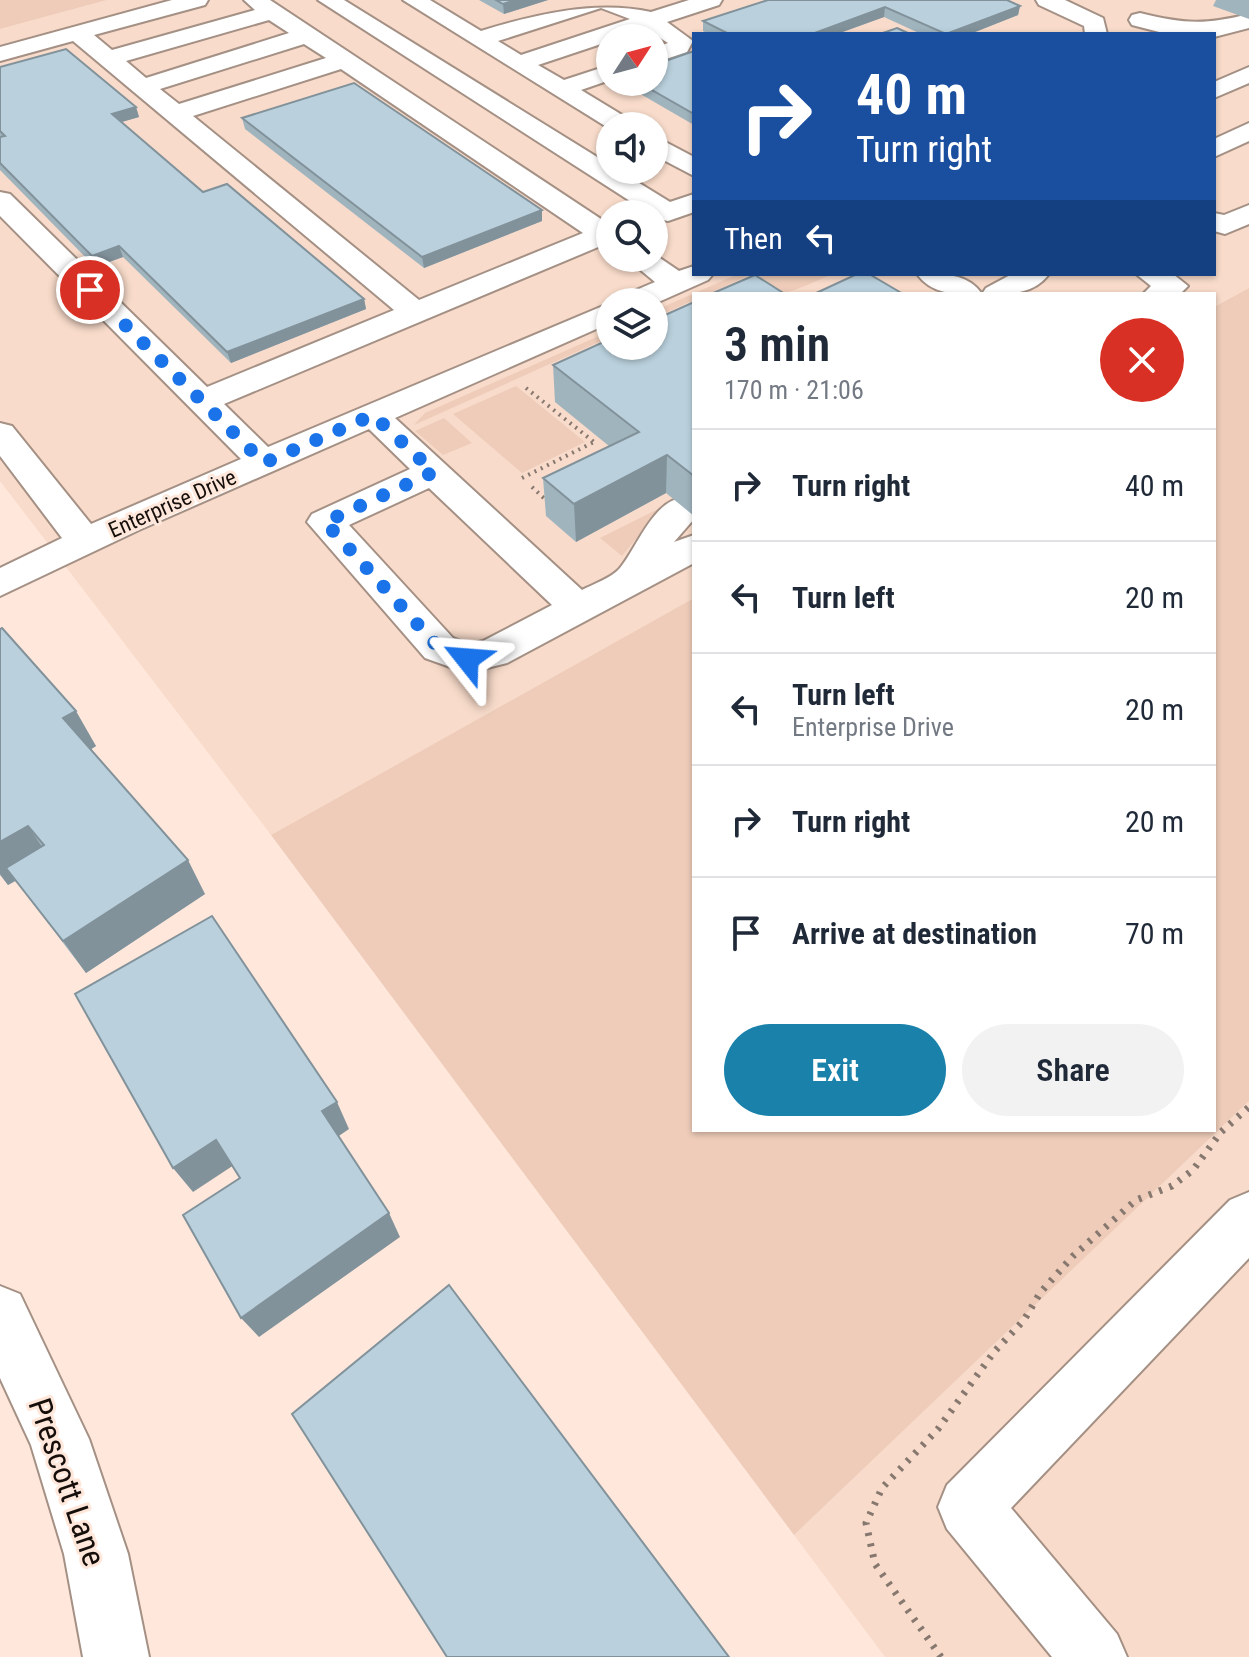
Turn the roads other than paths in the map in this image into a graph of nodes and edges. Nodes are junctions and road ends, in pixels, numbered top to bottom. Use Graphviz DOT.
graph roads {
  1 [pos="197,0"];
  2 [pos="329,0"];
  3 [pos="414,0"];
  4 [pos="711,0"];
  5 [pos="1047,0"];
  6 [pos="263,6"];
  7 [pos="1140,18"];
  8 [pos="648,21"];
  9 [pos="1249,21"];
  10 [pos="652,24"];
  11 [pos="1096,32"];
  12 [pos="1192,32"];
  13 [pos="1211,32"];
  14 [pos="77,33"];
  15 [pos="308,35"];
  16 [pos="668,35"];
  17 [pos="479,39"];
  18 [pos="668,50"];
  19 [pos="0,54"];
  20 [pos="108,59"];
  21 [pos="344,60"];
  22 [pos="519,63"];
  23 [pos="1249,74"];
  24 [pos="596,77"];
  25 [pos="141,87"];
  26 [pos="562,89"];
  27 [pos="1216,90"];
  28 [pos="1216,101"];
  29 [pos="600,112"];
  30 [pos="174,114"];
  31 [pos="1249,116"];
  32 [pos="1249,131"];
  33 [pos="1216,148"];
  34 [pos="668,152"];
  35 [pos="692,167"];
  36 [pos="0,200"];
  37 [pos="692,203"];
  38 [pos="1249,213"];
  39 [pos="1216,222"];
  40 [pos="596,229"];
  41 [pos="596,240"];
  42 [pos="668,270"];
  43 [pos="1030,276"];
  44 [pos="1155,276"];
  45 [pos="688,278"];
  46 [pos="665,288"];
  47 [pos="1001,292"];
  48 [pos="1162,292"];
  49 [pos="415,312"];
  50 [pos="596,318"];
  51 [pos="202,401"];
  52 [pos="373,415"];
  53 [pos="0,433"];
  54 [pos="264,463"];
  55 [pos="434,472"];
  56 [pos="685,508"];
  57 [pos="84,541"];
  58 [pos="692,548"];
  59 [pos="632,580"];
  60 [pos="0,583"];
  61 [pos="578,608"];
  62 [pos="1249,1219"];
  63 [pos="0,1314"];
  64 [pos="116,1657"];
  65 [pos="1094,1657"];
  1 -- 14 [label="street"];
  2 -- 37 [label="street"];
  3 -- 17 [label="street"];
  4 -- 8 [label="street"];
  5 -- 11 [label="street"];
  6 -- 15 [label="street"];
  6 -- 20 [label="street"];
  7 -- 12 [label="street"];
  8 -- 10 [label="street"];
  8 -- 17 [label="street"];
  8 -- 22 [label="street"];
  9 -- 13 [label="street"];
  14 -- 19 [label="street"];
  14 -- 20 [label="street"];
  15 -- 21 [label="street"];
  15 -- 25 [label="street"];
  16 -- 18 [label="street"];
  17 -- 22 [label="street"];
  20 -- 25 [label="street"];
  21 -- 30 [label="street"];
  21 -- 40 [label="street"];
  22 -- 26 [label="street"];
  23 -- 27 [label="street"];
  24 -- 26 [label="street"];
  25 -- 30 [label="street"];
  26 -- 29 [label="street"];
  28 -- 31 [label="street"];
  30 -- 49 [label="street"];
  32 -- 33 [label="street"];
  34 -- 35 [label="street"];
  36 -- 51 [label="street"];
  38 -- 39 [label="street"];
  41 -- 49 [label="street"];
  42 -- 45 [label="street"];
  43 -- 47 [label="street"];
  44 -- 48 [label="street"];
  45 -- 46 [label="street"];
  49 -- 51 [label="street"];
  50 -- 52 [label="street, Enterprise Drive"];
  51 -- 54 [label="street"];
  52 -- 54 [label="street, Enterprise Drive"];
  52 -- 55 [label="street"];
  53 -- 57 [label="street"];
  54 -- 57 [label="street, Enterprise Drive"];
  55 -- 61 [label="street"];
  55 -- 61 [label="street"];
  56 -- 59 [label="street"];
  57 -- 60 [label="street, Enterprise Drive"];
  58 -- 59 [label="street"];
  59 -- 61 [label="street"];
  62 -- 65 [label="street"];
  63 -- 64 [label="street, Prescott Lane"];
}
